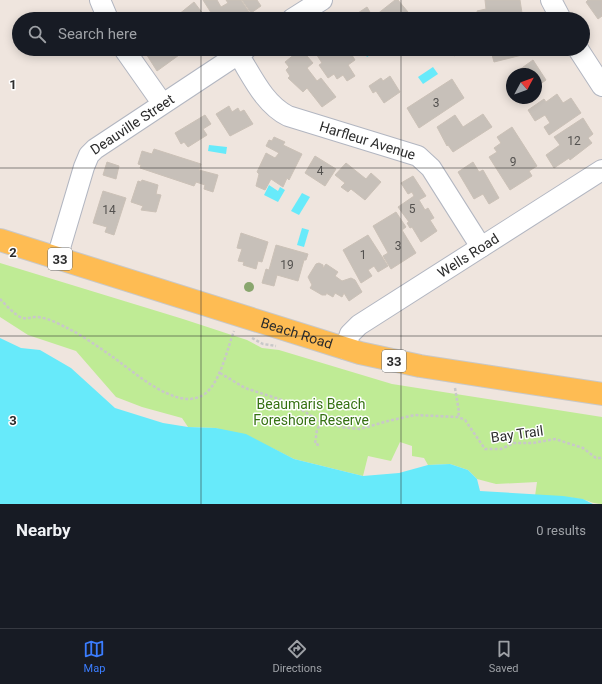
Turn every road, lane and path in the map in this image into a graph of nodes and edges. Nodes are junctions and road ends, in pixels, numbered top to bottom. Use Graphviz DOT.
graph roads {
  1 [pos="100,0"];
  2 [pos="322,0"];
  3 [pos="551,0"];
  4 [pos="105,12"];
  5 [pos="303,12"];
  6 [pos="557,12"];
  7 [pos="129,56"];
  8 [pos="234,56"];
  9 [pos="245,56"];
  10 [pos="583,56"];
  11 [pos="602,86"];
  12 [pos="162,103"];
  13 [pos="602,170"];
  14 [pos="0,240"];
  15 [pos="481,247"];
  16 [pos="57,258"];
  17 [pos="0,299"];
  18 [pos="234,331"];
  19 [pos="345,349"];
  20 [pos="220,373"];
  21 [pos="455,390"];
  22 [pos="602,394"];
  23 [pos="458,417"];
  24 [pos="321,422"];
  25 [pos="319,445"];
  26 [pos="602,458"];
  1 -- 4 [label="street"];
  2 -- 5 [label="street"];
  3 -- 6 [label="street"];
  7 -- 12 [label="street"];
  8 -- 12 [label="street, Deauville Street"];
  9 -- 15 [label="street, Harfleur Avenue"];
  10 -- 11 [label="street"];
  12 -- 16 [label="street, Deauville Street"];
  13 -- 15 [label="street, Wells Road"];
  14 -- 16 [label="main road, Beach Road / 33"];
  15 -- 19 [label="street, Wells Road"];
  16 -- 19 [label="main road, Beach Road / 33"];
  17 -- 20 [label="path"];
  18 -- 20 [label="path"];
  19 -- 22 [label="main road, Beach Road / 33"];
  20 -- 24 [label="path"];
  21 -- 23 [label="path"];
  23 -- 24 [label="path"];
  23 -- 26 [label="path, Bay Trail"];
  24 -- 25 [label="path"];
}
